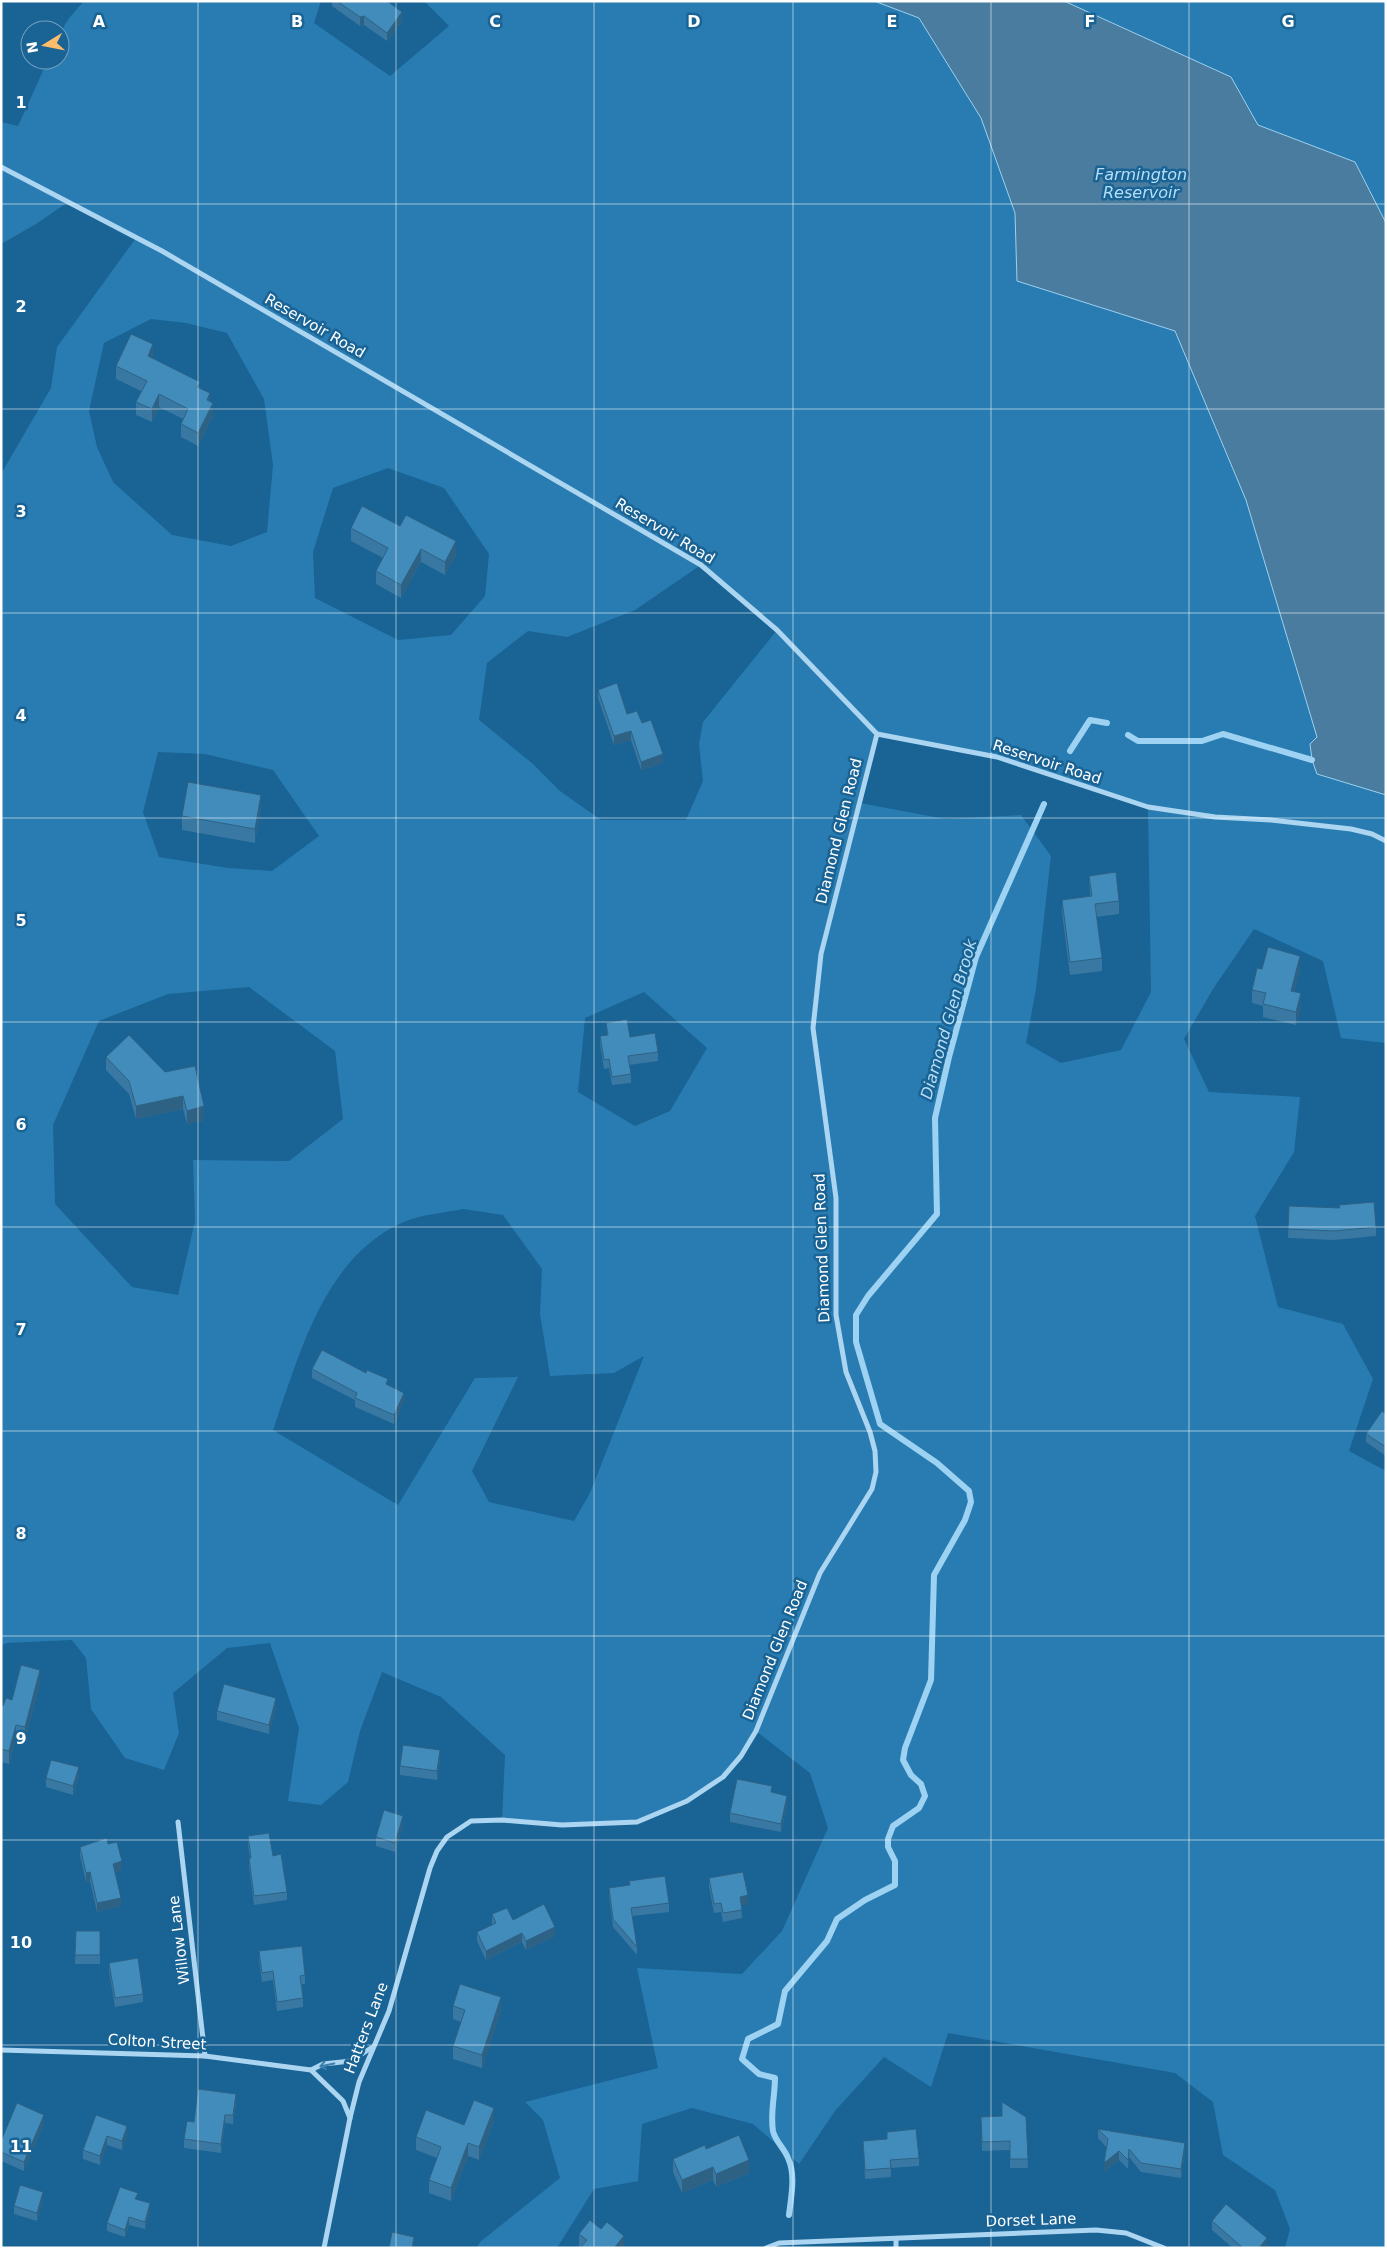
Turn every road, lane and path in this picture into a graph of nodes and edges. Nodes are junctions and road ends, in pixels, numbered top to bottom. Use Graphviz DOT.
graph roads {
  1 [pos="1,167"];
  2 [pos="876,734"];
  3 [pos="1386,841"];
  4 [pos="178,1822"];
  5 [pos="458,1828"];
  6 [pos="372,2048"];
  7 [pos="1,2050"];
  8 [pos="205,2056"];
  9 [pos="311,2070"];
  10 [pos="350,2118"];
  11 [pos="896,2239"];
  12 [pos="324,2248"];
  13 [pos="766,2248"];
  14 [pos="896,2248"];
  15 [pos="1164,2248"];
  1 -- 2 [label="street, Reservoir Road"];
  2 -- 3 [label="street, Reservoir Road"];
  2 -- 5 [label="street, Diamond Glen Road"];
  4 -- 8 [label="street, Willow Lane"];
  5 -- 6 [label="street, Hatters Lane"];
  6 -- 9 [label="street, Colton Street, one-way"];
  6 -- 10 [label="street, Hatters Lane"];
  7 -- 8 [label="street, Colton Street"];
  8 -- 9 [label="street, Colton Street"];
  9 -- 10 [label="street"];
  10 -- 12 [label="street, Hatters Lane"];
  11 -- 13 [label="street, Dorset Lane"];
  11 -- 14 [label="street"];
  11 -- 15 [label="street, Dorset Lane"];
}
